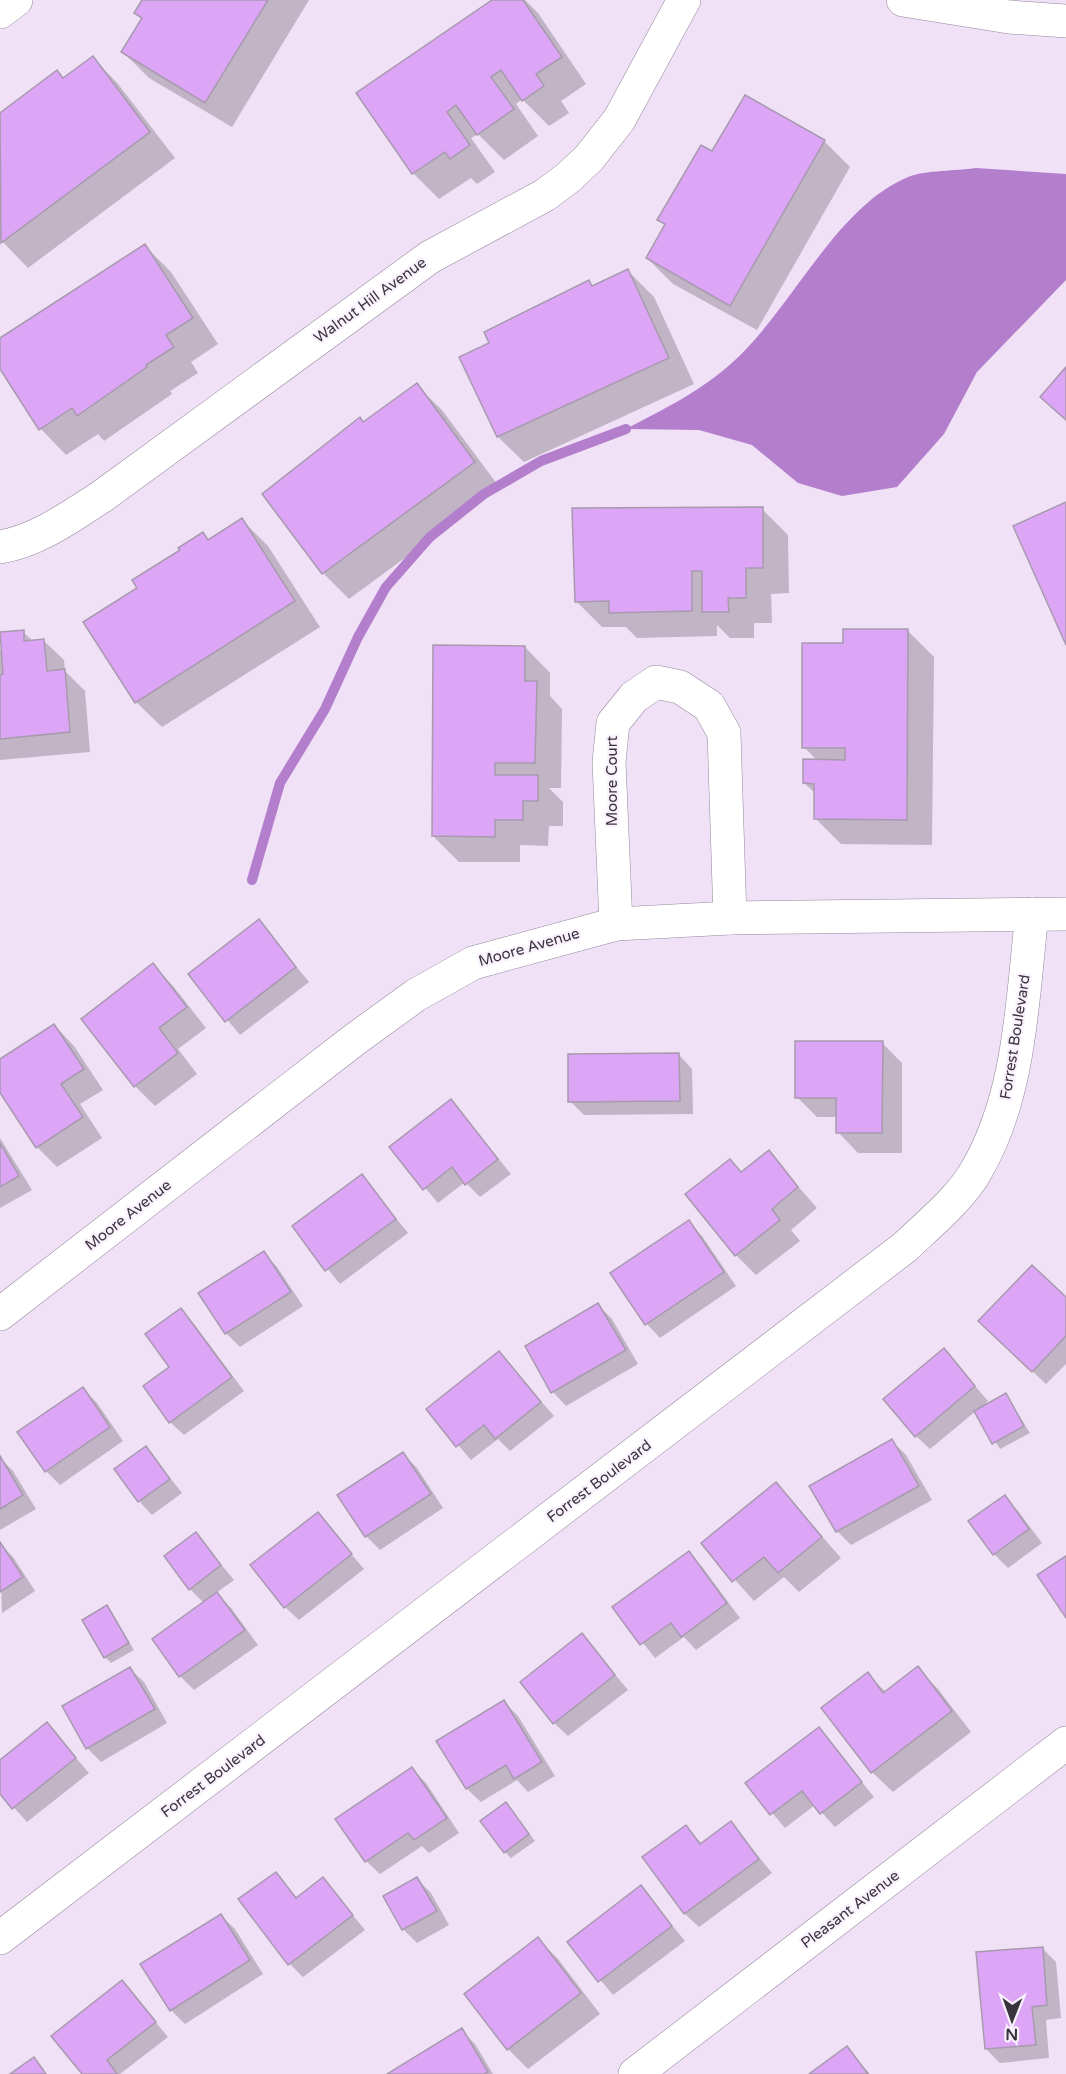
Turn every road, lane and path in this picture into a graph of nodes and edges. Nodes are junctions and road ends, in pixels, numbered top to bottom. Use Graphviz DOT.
graph roads {
  1 [pos="16,0"];
  2 [pos="684,0"];
  3 [pos="903,0"];
  4 [pos="0,12"];
  5 [pos="1066,21"];
  6 [pos="0,547"];
  7 [pos="1032,914"];
  8 [pos="1066,914"];
  9 [pos="730,918"];
  10 [pos="616,924"];
  11 [pos="0,1314"];
  12 [pos="1066,1743"];
  13 [pos="0,1938"];
  14 [pos="635,2074"];
  1 -- 4 [label="street"];
  2 -- 6 [label="street, Walnut Hill Avenue"];
  3 -- 5 [label="street"];
  7 -- 8 [label="street, Moore Avenue"];
  7 -- 9 [label="street, Moore Avenue"];
  7 -- 13 [label="street, Forrest Boulevard"];
  9 -- 10 [label="street, Moore Avenue"];
  9 -- 10 [label="street, Moore Court"];
  10 -- 11 [label="street, Moore Avenue"];
  12 -- 14 [label="street, Pleasant Avenue"];
}
